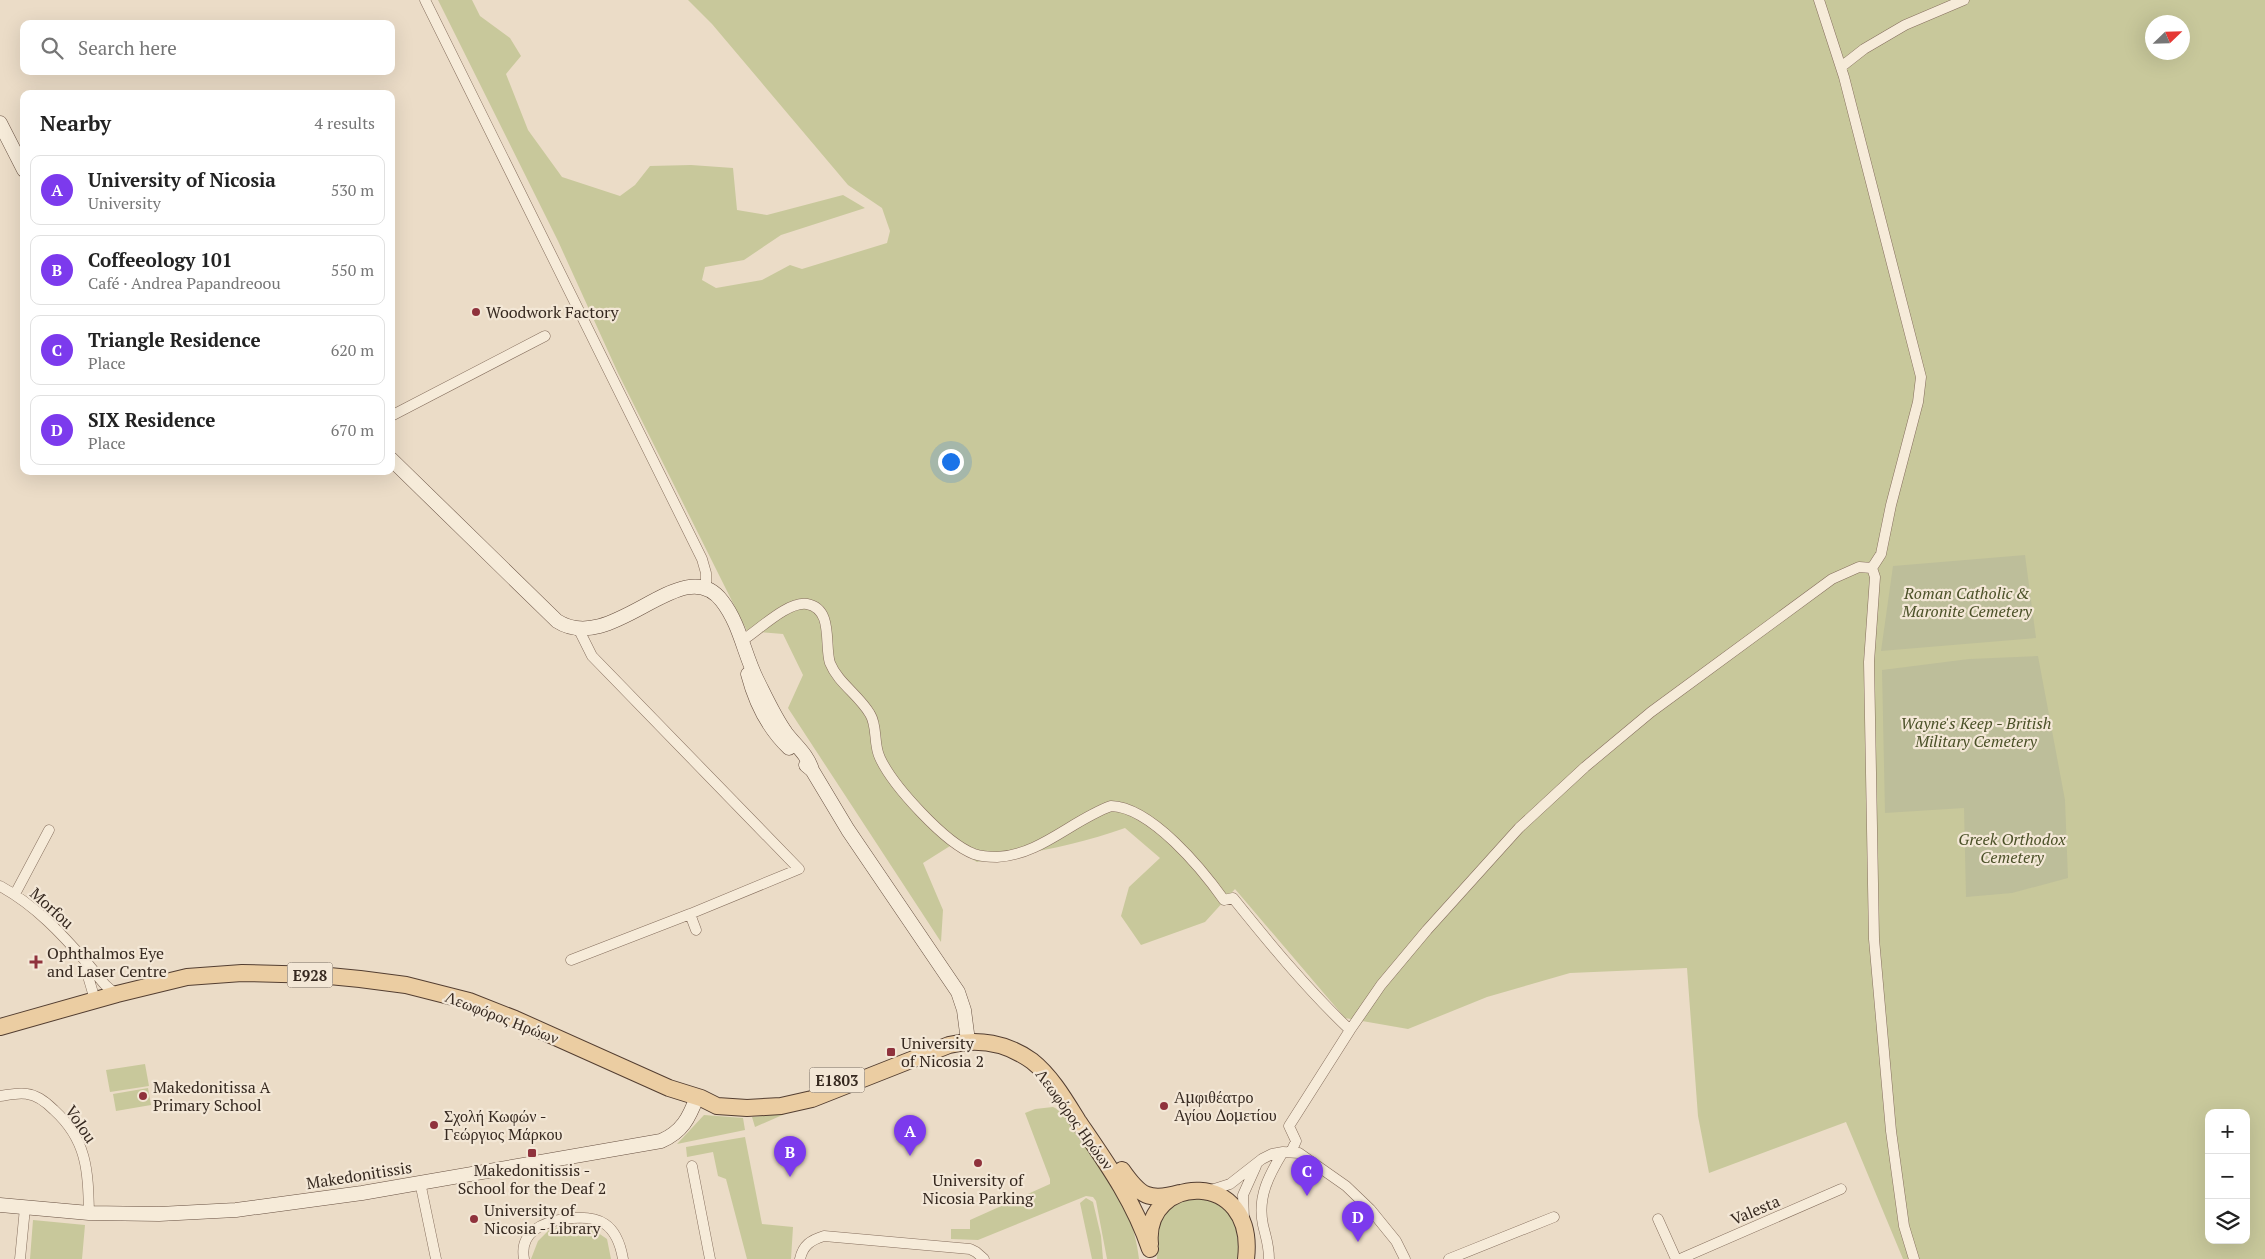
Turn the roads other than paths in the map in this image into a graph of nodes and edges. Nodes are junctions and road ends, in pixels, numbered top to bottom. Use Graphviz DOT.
graph roads {
  1 [pos="425,0"];
  2 [pos="1820,0"];
  3 [pos="1964,0"];
  4 [pos="1841,67"];
  5 [pos="0,123"];
  6 [pos="20,162"];
  7 [pos="545,336"];
  8 [pos="395,414"];
  9 [pos="395,463"];
  10 [pos="1872,568"];
  11 [pos="706,588"];
  12 [pos="735,626"];
  13 [pos="580,630"];
  14 [pos="743,640"];
  15 [pos="812,770"];
  16 [pos="49,830"];
  17 [pos="0,886"];
  18 [pos="15,894"];
  19 [pos="690,914"];
  20 [pos="696,930"];
  21 [pos="81,956"];
  22 [pos="571,960"];
  23 [pos="117,994"];
  24 [pos="95,1000"];
  25 [pos="0,1027"];
  26 [pos="1350,1030"];
  27 [pos="968,1037"];
  28 [pos="0,1096"];
  29 [pos="699,1097"];
  30 [pos="1287,1152"];
  31 [pos="1258,1163"];
  32 [pos="692,1166"];
  33 [pos="420,1182"];
  34 [pos="1841,1189"];
  35 [pos="1207,1191"];
  36 [pos="1180,1193"];
  37 [pos="0,1205"];
  38 [pos="25,1208"];
  39 [pos="89,1213"];
  40 [pos="1554,1217"];
  41 [pos="1658,1219"];
  42 [pos="1245,1228"];
  43 [pos="1150,1254"];
  44 [pos="20,1259"];
  45 [pos="436,1259"];
  46 [pos="524,1259"];
  47 [pos="623,1259"];
  48 [pos="710,1259"];
  49 [pos="800,1259"];
  50 [pos="984,1259"];
  51 [pos="1246,1259"];
  52 [pos="1269,1259"];
  53 [pos="1405,1259"];
  54 [pos="1449,1259"];
  55 [pos="1676,1259"];
  56 [pos="1680,1259"];
  57 [pos="1914,1259"];
  1 -- 11 [label="street"];
  2 -- 4 [label="street"];
  3 -- 4 [label="street"];
  4 -- 10 [label="street"];
  5 -- 6 [label="street"];
  7 -- 8 [label="street"];
  9 -- 13 [label="street"];
  10 -- 26 [label="street"];
  10 -- 57 [label="street"];
  11 -- 12 [label="street"];
  11 -- 13 [label="street"];
  12 -- 14 [label="street"];
  12 -- 15 [label="street"];
  13 -- 19 [label="street"];
  14 -- 15 [label="street"];
  14 -- 26 [label="street"];
  15 -- 27 [label="street"];
  16 -- 18 [label="street"];
  17 -- 18 [label="street, Morfou"];
  18 -- 21 [label="street, Morfou"];
  19 -- 20 [label="street"];
  19 -- 22 [label="street"];
  21 -- 23 [label="street, Morfou"];
  21 -- 24 [label="street, Morfou"];
  23 -- 24 [label="main road, Λεωφόρος Ηρώων / E928"];
  23 -- 29 [label="main road, Λεωφόρος Ηρώων / E928"];
  24 -- 25 [label="main road, Λεωφόρος Ηρώων / E928"];
  26 -- 30 [label="street"];
  27 -- 29 [label="main road, Λεωφόρος Ηρώων / E1803"];
  27 -- 36 [label="main road, Λεωφόρος Ηρώων / E1803"];
  27 -- 43 [label="main road, Λεωφόρος Ηρώων / E1803"];
  28 -- 39 [label="street, Volou"];
  29 -- 33 [label="street, Makedonitissis"];
  30 -- 31 [label="street"];
  30 -- 52 [label="street"];
  30 -- 53 [label="street"];
  31 -- 35 [label="street"];
  31 -- 42 [label="street"];
  32 -- 48 [label="street"];
  33 -- 39 [label="street, Makedonitissis"];
  33 -- 45 [label="street"];
  34 -- 56 [label="street, Valesta"];
  35 -- 36 [label="main road, Λεωφόρος Ηρώων"];
  35 -- 42 [label="main road"];
  36 -- 43 [label="main road"];
  37 -- 38 [label="street, Makedonitissis"];
  38 -- 39 [label="street, Makedonitissis"];
  38 -- 44 [label="street"];
  40 -- 54 [label="street"];
  41 -- 55 [label="street"];
  42 -- 51 [label="main road"];
  46 -- 47 [label="street"];
  49 -- 50 [label="street"];
}
